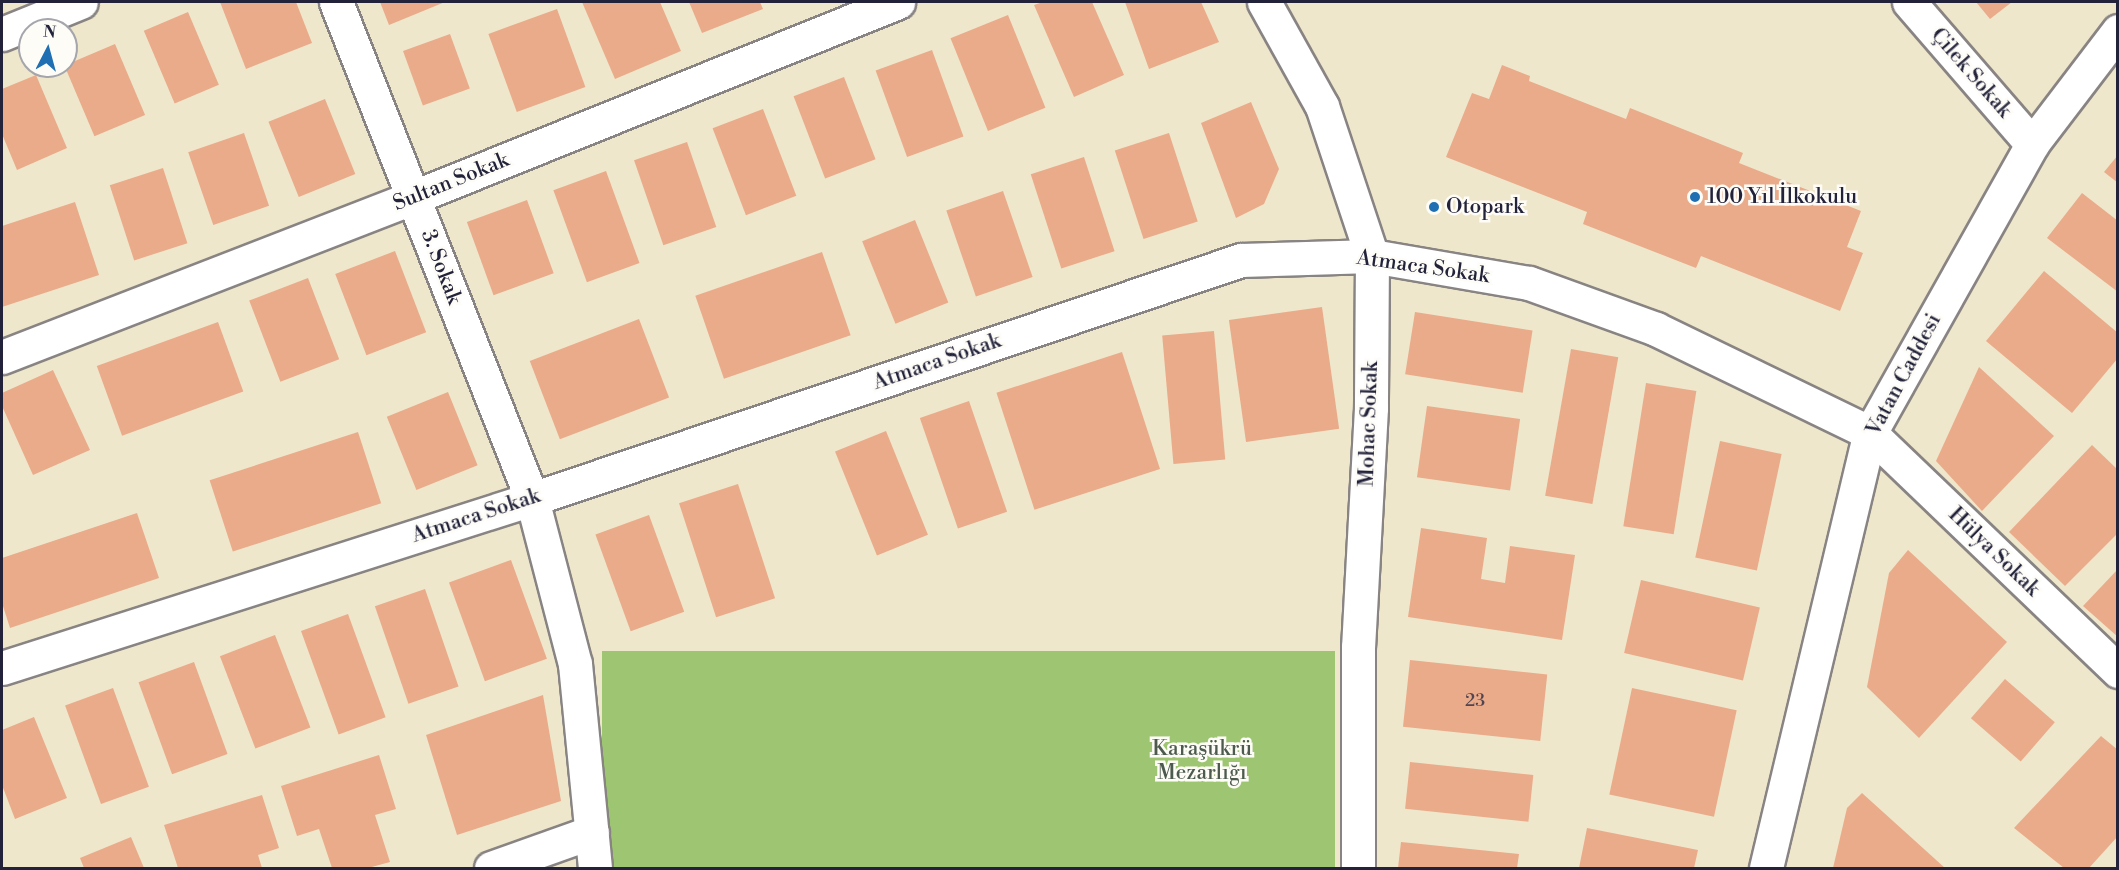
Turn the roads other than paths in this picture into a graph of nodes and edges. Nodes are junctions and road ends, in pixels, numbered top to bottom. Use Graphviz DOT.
graph roads {
  1 [pos="81,2"];
  2 [pos="336,2"];
  3 [pos="898,2"];
  4 [pos="1264,2"];
  5 [pos="1909,2"];
  6 [pos="2118,31"];
  7 [pos="2,34"];
  8 [pos="2032,144"];
  9 [pos="414,197"];
  10 [pos="1372,256"];
  11 [pos="2,357"];
  12 [pos="1870,433"];
  13 [pos="532,499"];
  14 [pos="2,668"];
  15 [pos="2118,671"];
  16 [pos="591,832"];
  17 [pos="491,868"];
  18 [pos="595,868"];
  19 [pos="1358,868"];
  20 [pos="1766,868"];
  1 -- 7 [label="street"];
  2 -- 9 [label="street, 3. Sokak"];
  3 -- 9 [label="street, Sultan Sokak"];
  4 -- 10 [label="street, Mohac Sokak"];
  5 -- 8 [label="street, Çilek Sokak"];
  6 -- 8 [label="street, Vatan Caddesi"];
  8 -- 12 [label="street, Vatan Caddesi"];
  9 -- 11 [label="street, Sultan Sokak"];
  9 -- 13 [label="street, 3. Sokak"];
  10 -- 12 [label="street, Atmaca Sokak"];
  10 -- 13 [label="street, Atmaca Sokak"];
  10 -- 19 [label="street, Mohac Sokak"];
  12 -- 15 [label="street, Hülya Sokak"];
  12 -- 20 [label="street, Vatan Caddesi"];
  13 -- 14 [label="street, Atmaca Sokak"];
  13 -- 16 [label="street, 3. Sokak"];
  16 -- 17 [label="street"];
  16 -- 18 [label="street, 3. Sokak"];
}
